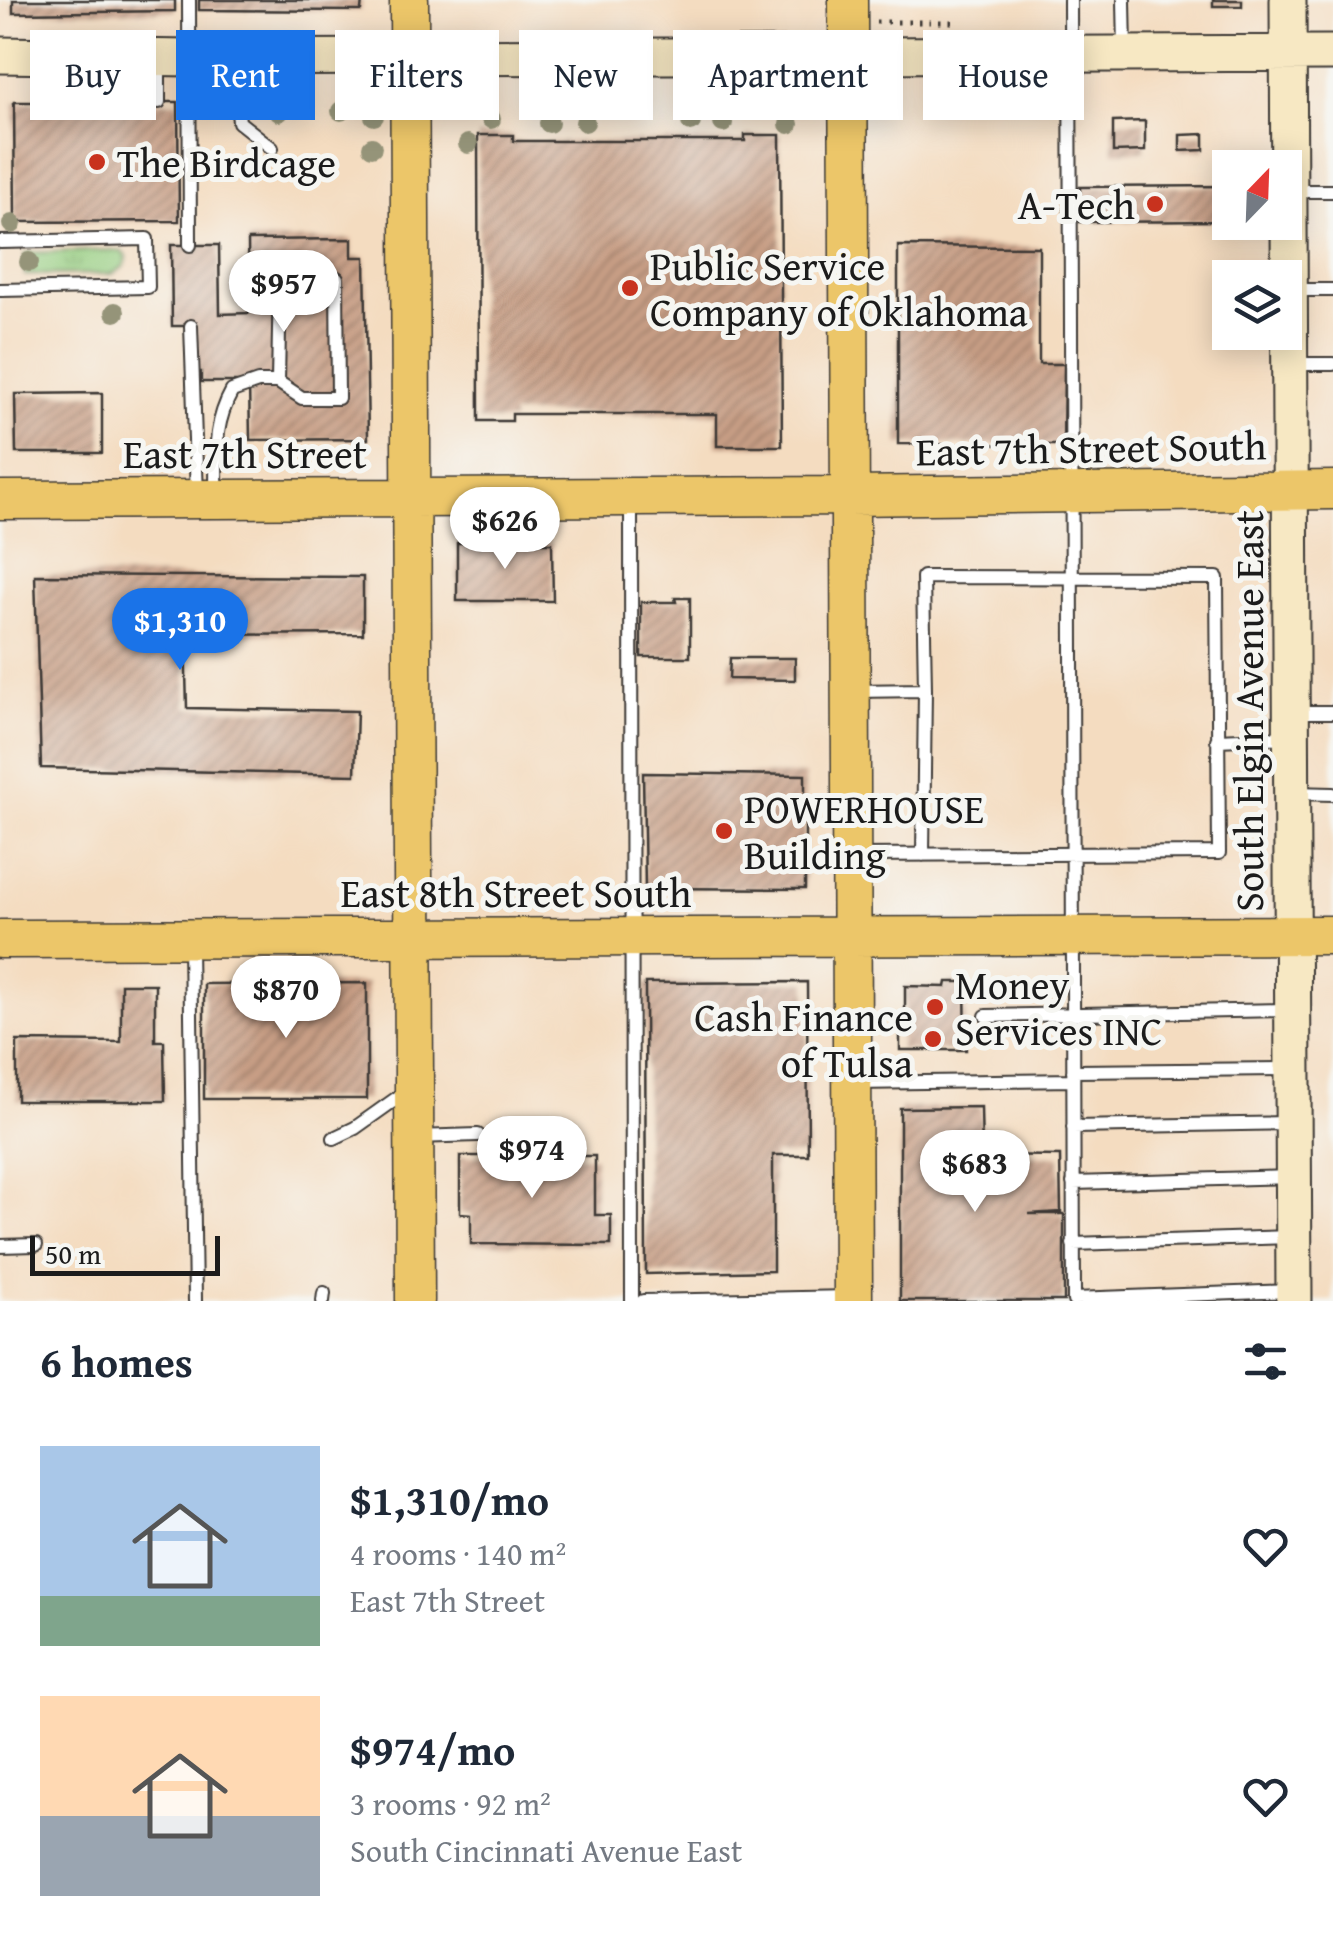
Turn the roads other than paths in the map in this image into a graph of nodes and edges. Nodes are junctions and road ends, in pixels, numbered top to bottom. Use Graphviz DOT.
graph roads {
  1 [pos="189,0"];
  2 [pos="409,0"];
  3 [pos="848,0"];
  4 [pos="1070,0"];
  5 [pos="1124,0"];
  6 [pos="1288,0"];
  7 [pos="409,30"];
  8 [pos="848,30"];
  9 [pos="1070,30"];
  10 [pos="1288,53"];
  11 [pos="1333,53"];
  12 [pos="1084,54"];
  13 [pos="1124,54"];
  14 [pos="0,55"];
  15 [pos="673,55"];
  16 [pos="499,56"];
  17 [pos="174,58"];
  18 [pos="159,102"];
  19 [pos="239,120"];
  20 [pos="409,120"];
  21 [pos="848,120"];
  22 [pos="1070,120"];
  23 [pos="272,148"];
  24 [pos="1288,150"];
  25 [pos="1302,191"];
  26 [pos="1333,191"];
  27 [pos="0,242"];
  28 [pos="190,245"];
  29 [pos="0,290"];
  30 [pos="1302,290"];
  31 [pos="1333,290"];
  32 [pos="191,326"];
  33 [pos="1290,350"];
  34 [pos="1290,364"];
  35 [pos="1333,364"];
  36 [pos="278,382"];
  37 [pos="1290,490"];
  38 [pos="1333,490"];
  39 [pos="1073,492"];
  40 [pos="850,496"];
  41 [pos="630,497"];
  42 [pos="206,498"];
  43 [pos="412,498"];
  44 [pos="0,500"];
  45 [pos="1073,578"];
  46 [pos="925,690"];
  47 [pos="851,691"];
  48 [pos="1333,712"];
  49 [pos="1291,724"];
  50 [pos="1218,740"];
  51 [pos="1291,793"];
  52 [pos="1333,794"];
  53 [pos="1072,853"];
  54 [pos="923,854"];
  55 [pos="852,856"];
  56 [pos="1291,935"];
  57 [pos="1333,935"];
  58 [pos="630,936"];
  59 [pos="852,936"];
  60 [pos="1072,936"];
  61 [pos="412,938"];
  62 [pos="0,939"];
  63 [pos="190,939"];
  64 [pos="1292,1010"];
  65 [pos="1072,1014"];
  66 [pos="986,1016"];
  67 [pos="1292,1069"];
  68 [pos="1073,1075"];
  69 [pos="852,1084"];
  70 [pos="414,1087"];
  71 [pos="1293,1123"];
  72 [pos="1073,1128"];
  73 [pos="478,1135"];
  74 [pos="414,1137"];
  75 [pos="334,1138"];
  76 [pos="1293,1177"];
  77 [pos="1073,1183"];
  78 [pos="1294,1237"];
  79 [pos="1074,1244"];
  80 [pos="36,1245"];
  81 [pos="0,1246"];
  82 [pos="1294,1296"];
  83 [pos="853,1299"];
  84 [pos="1074,1300"];
  85 [pos="195,1301"];
  86 [pos="415,1301"];
  87 [pos="632,1301"];
  88 [pos="644,1301"];
  1 -- 17 [label="lane"];
  2 -- 7 [label="main road"];
  3 -- 8 [label="main road"];
  4 -- 9 [label="lane"];
  5 -- 13 [label="lane"];
  6 -- 10 [label="street, South Elgin Avenue East"];
  10 -- 11 [label="street"];
  10 -- 13 [label="street"];
  10 -- 24 [label="street, South Elgin Avenue East"];
  12 -- 13 [label="street"];
  14 -- 17 [label="street"];
  15 -- 16 [label="street"];
  17 -- 18 [label="lane"];
  17 -- 28 [label="lane"];
  19 -- 23 [label="lane"];
  20 -- 43 [label="main road"];
  21 -- 40 [label="main road"];
  22 -- 39 [label="lane"];
  25 -- 26 [label="lane"];
  27 -- 29 [label="lane"];
  30 -- 31 [label="lane"];
  32 -- 42 [label="lane"];
  33 -- 34 [label="street, South Elgin Avenue East"];
  34 -- 35 [label="lane"];
  34 -- 37 [label="street, South Elgin Avenue East"];
  36 -- 36 [label="lane"];
  36 -- 42 [label="lane"];
  37 -- 38 [label="main road, East 7th Street South"];
  37 -- 39 [label="main road, East 7th Street South"];
  37 -- 49 [label="street, South Elgin Avenue East"];
  39 -- 40 [label="main road, East 7th Street South"];
  39 -- 45 [label="lane"];
  40 -- 41 [label="main road, East 7th Street"];
  40 -- 47 [label="main road"];
  41 -- 43 [label="main road, East 7th Street"];
  41 -- 58 [label="lane"];
  42 -- 43 [label="main road, East 7th Street"];
  42 -- 44 [label="main road, East 7th Street"];
  43 -- 61 [label="main road"];
  45 -- 46 [label="lane"];
  45 -- 50 [label="lane"];
  45 -- 53 [label="lane"];
  46 -- 47 [label="lane"];
  46 -- 54 [label="lane"];
  47 -- 55 [label="main road"];
  48 -- 49 [label="lane"];
  49 -- 50 [label="lane"];
  49 -- 51 [label="street, South Elgin Avenue East"];
  50 -- 53 [label="lane"];
  51 -- 52 [label="lane"];
  51 -- 56 [label="street, South Elgin Avenue East"];
  53 -- 54 [label="lane"];
  53 -- 60 [label="lane"];
  54 -- 55 [label="lane"];
  55 -- 59 [label="main road"];
  56 -- 57 [label="main road, East 8th Street South"];
  56 -- 60 [label="main road, East 8th Street South"];
  56 -- 64 [label="street, South Elgin Avenue East"];
  58 -- 59 [label="main road, East 8th Street South"];
  58 -- 61 [label="main road, East 8th Street South"];
  58 -- 87 [label="lane"];
  59 -- 60 [label="main road, East 8th Street South"];
  59 -- 69 [label="main road"];
  60 -- 65 [label="lane"];
  61 -- 63 [label="main road, East 8th Street South"];
  61 -- 70 [label="main road"];
  62 -- 63 [label="main road, East 8th Street South"];
  63 -- 85 [label="lane"];
  64 -- 65 [label="lane"];
  64 -- 67 [label="street, South Elgin Avenue East"];
  65 -- 66 [label="lane"];
  65 -- 68 [label="lane"];
  67 -- 68 [label="lane"];
  67 -- 71 [label="street, South Elgin Avenue East"];
  68 -- 69 [label="lane"];
  68 -- 72 [label="lane"];
  69 -- 83 [label="main road"];
  70 -- 74 [label="main road"];
  70 -- 75 [label="lane"];
  71 -- 72 [label="lane"];
  71 -- 76 [label="street, South Elgin Avenue East"];
  72 -- 77 [label="lane"];
  73 -- 74 [label="lane"];
  74 -- 86 [label="main road"];
  76 -- 77 [label="lane"];
  76 -- 78 [label="street, South Elgin Avenue East"];
  77 -- 79 [label="lane"];
  78 -- 79 [label="lane"];
  78 -- 82 [label="street, South Elgin Avenue East"];
  79 -- 84 [label="lane"];
  80 -- 81 [label="lane"];
  82 -- 84 [label="lane"];
  83 -- 88 [label="lane"];
}
